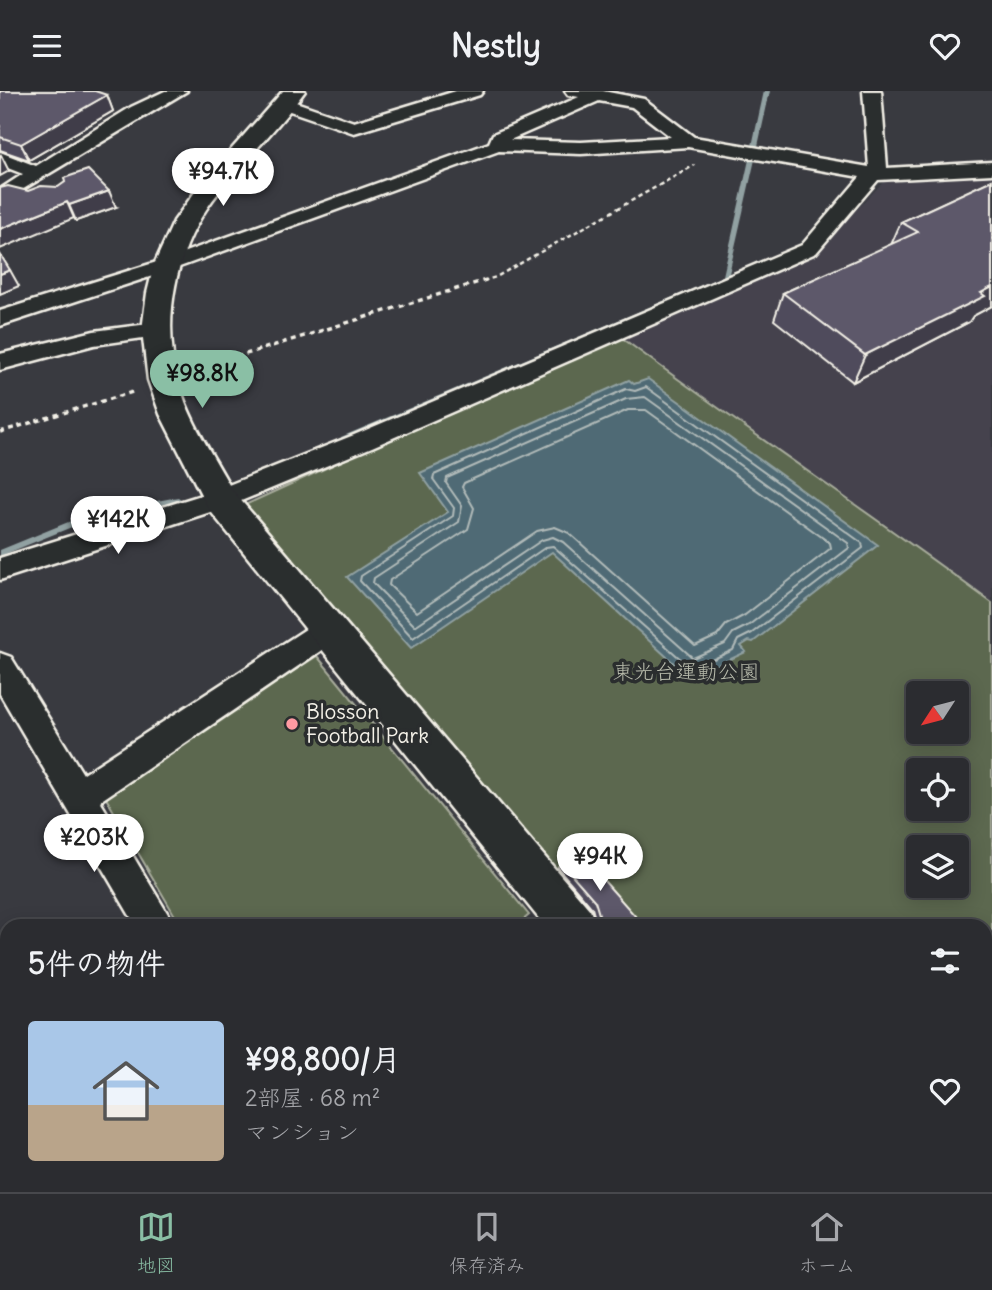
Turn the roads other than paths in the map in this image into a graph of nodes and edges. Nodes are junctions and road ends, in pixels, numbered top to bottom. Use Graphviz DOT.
graph roads {
  1 [pos="178,91"];
  2 [pos="474,91"];
  3 [pos="574,91"];
  4 [pos="872,91"];
  5 [pos="598,95"];
  6 [pos="289,97"];
  7 [pos="118,104"];
  8 [pos="137,111"];
  9 [pos="688,142"];
  10 [pos="497,146"];
  11 [pos="0,158"];
  12 [pos="992,168"];
  13 [pos="38,174"];
  14 [pos="875,174"];
  15 [pos="0,197"];
  16 [pos="167,265"];
  17 [pos="0,319"];
  18 [pos="156,330"];
  19 [pos="0,362"];
  20 [pos="220,499"];
  21 [pos="0,569"];
  22 [pos="328,630"];
  23 [pos="0,666"];
  24 [pos="80,795"];
  25 [pos="153,919"];
  26 [pos="567,919"];
  1 -- 8 [label="street"];
  2 -- 6 [label="street"];
  3 -- 5 [label="street"];
  4 -- 14 [label="street"];
  5 -- 9 [label="street"];
  5 -- 10 [label="street"];
  6 -- 16 [label="street"];
  7 -- 8 [label="street"];
  8 -- 13 [label="street"];
  9 -- 10 [label="street"];
  9 -- 14 [label="street"];
  10 -- 16 [label="street"];
  11 -- 13 [label="street"];
  12 -- 14 [label="street"];
  13 -- 15 [label="street"];
  14 -- 20 [label="street"];
  16 -- 17 [label="street"];
  16 -- 18 [label="street"];
  18 -- 19 [label="street"];
  18 -- 20 [label="street"];
  20 -- 21 [label="street"];
  20 -- 22 [label="street"];
  22 -- 24 [label="street"];
  22 -- 26 [label="street"];
  23 -- 24 [label="street"];
  24 -- 25 [label="street"];
}
